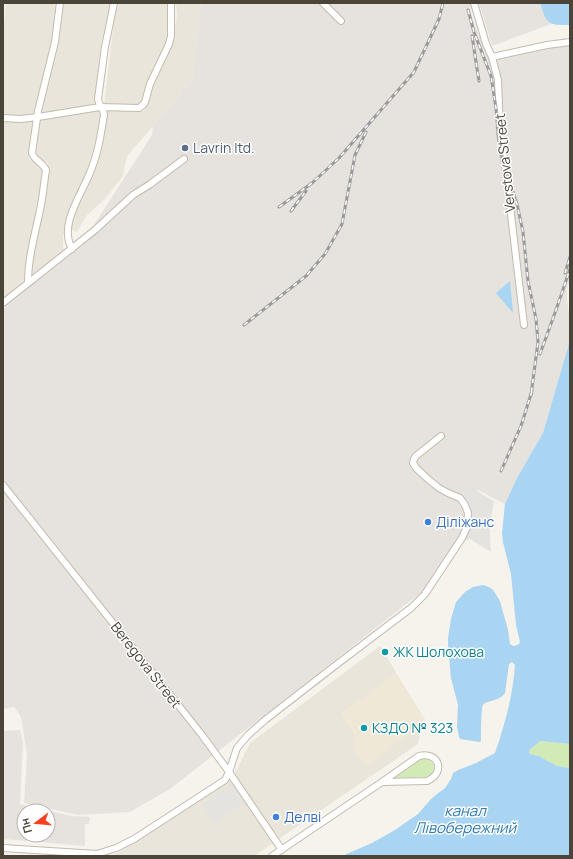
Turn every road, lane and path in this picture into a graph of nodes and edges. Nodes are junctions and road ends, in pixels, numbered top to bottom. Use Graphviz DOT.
graph roads {
  1 [pos="60,3"];
  2 [pos="114,3"];
  3 [pos="171,3"];
  4 [pos="323,3"];
  5 [pos="474,3"];
  6 [pos="341,21"];
  7 [pos="570,42"];
  8 [pos="492,57"];
  9 [pos="100,107"];
  10 [pos="38,117"];
  11 [pos="3,118"];
  12 [pos="184,159"];
  13 [pos="72,249"];
  14 [pos="28,283"];
  15 [pos="3,303"];
  16 [pos="524,325"];
  17 [pos="441,436"];
  18 [pos="3,485"];
  19 [pos="229,772"];
  20 [pos="382,782"];
  21 [pos="3,848"];
  22 [pos="282,850"];
  23 [pos="272,856"];
  1 -- 10 [label="street"];
  2 -- 9 [label="street"];
  3 -- 9 [label="street"];
  4 -- 6 [label="street"];
  5 -- 8 [label="street, Verstova Street"];
  7 -- 8 [label="street"];
  8 -- 16 [label="street, Verstova Street"];
  9 -- 10 [label="street"];
  9 -- 13 [label="street"];
  10 -- 11 [label="street"];
  10 -- 14 [label="street"];
  12 -- 13 [label="street"];
  13 -- 14 [label="street"];
  14 -- 15 [label="street"];
  17 -- 19 [label="street"];
  18 -- 19 [label="street, Beregova Street"];
  19 -- 21 [label="street"];
  19 -- 22 [label="street, Beregova Street"];
  20 -- 20 [label="street"];
  20 -- 22 [label="street"];
  22 -- 23 [label="street"];
}
